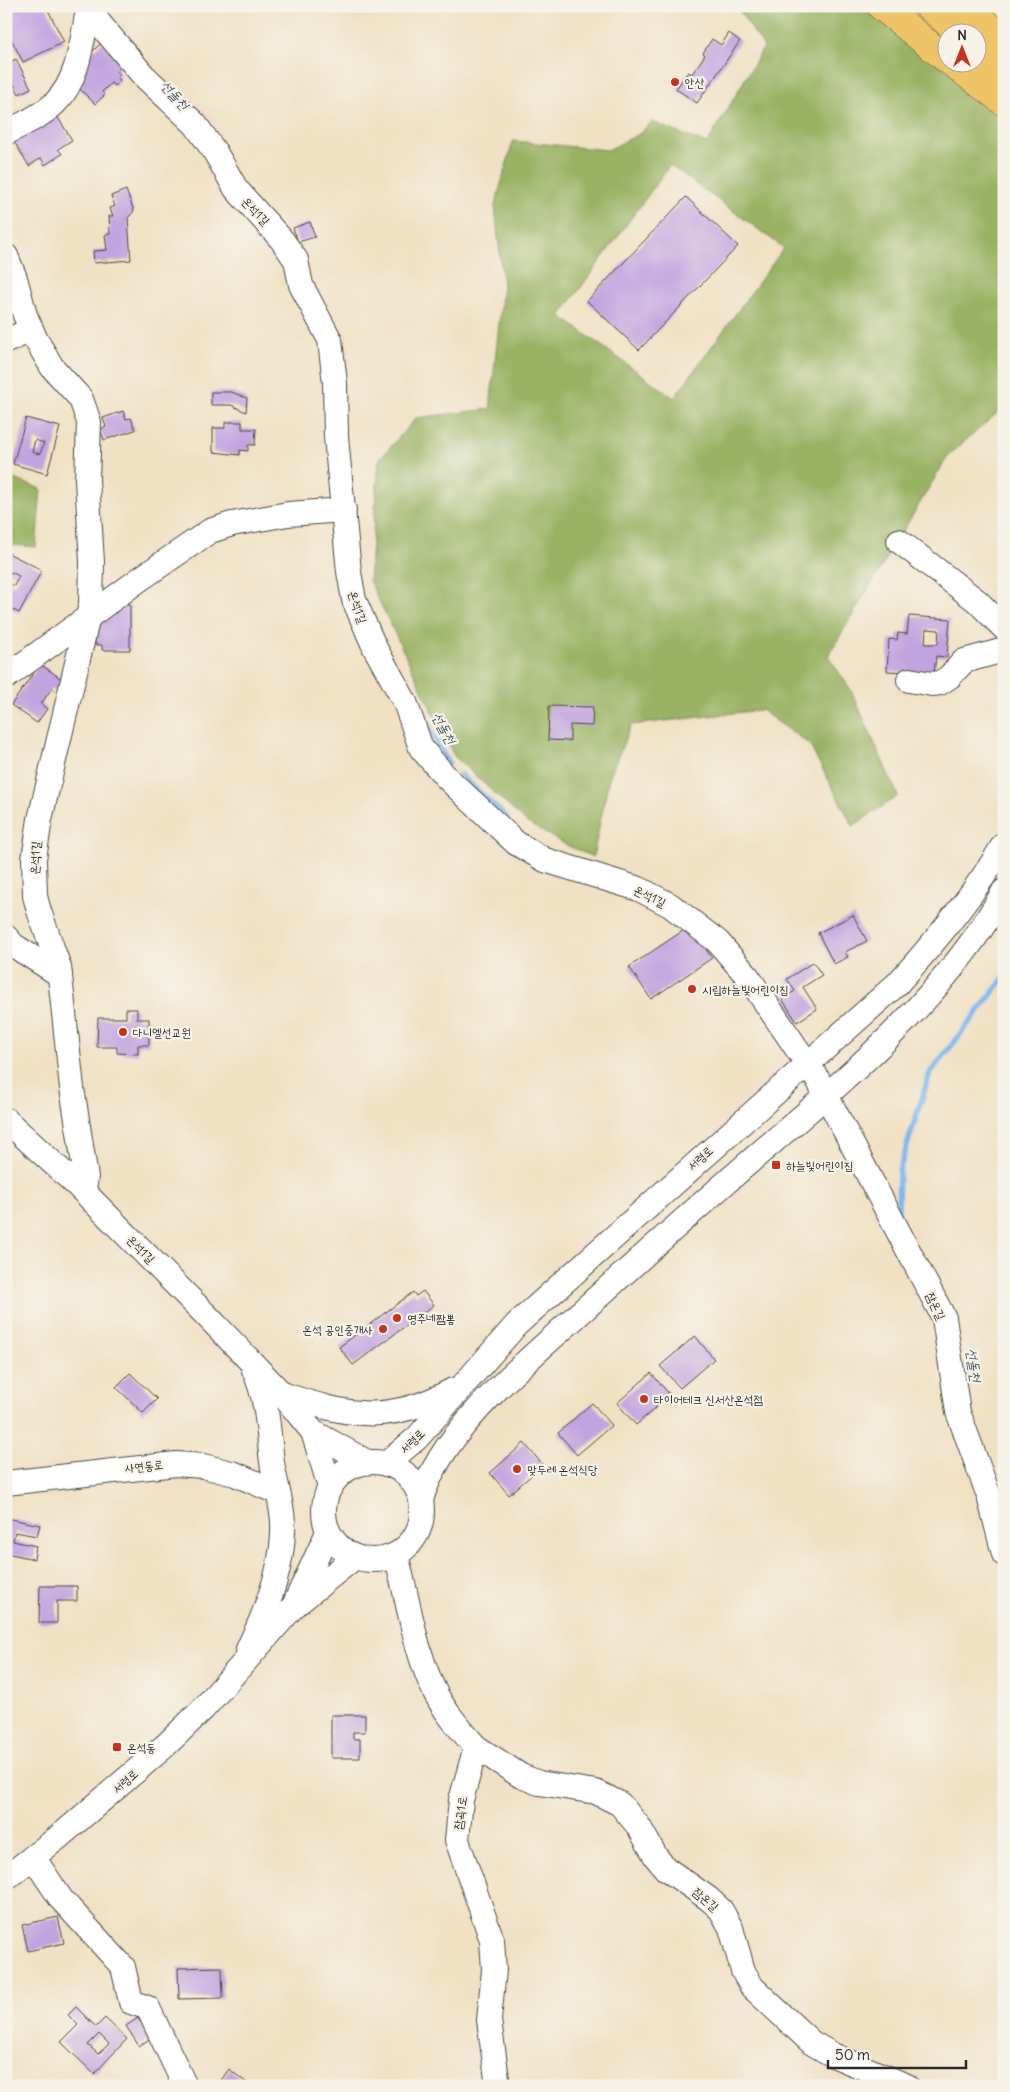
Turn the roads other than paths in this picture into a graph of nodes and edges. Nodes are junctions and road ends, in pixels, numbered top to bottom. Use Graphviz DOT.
graph roads {
  1 [pos="90,6"];
  2 [pos="881,6"];
  3 [pos="928,6"];
  4 [pos="965,6"];
  5 [pos="947,22"];
  6 [pos="1004,39"];
  7 [pos="938,52"];
  8 [pos="988,57"];
  9 [pos="1004,71"];
  10 [pos="964,72"];
  11 [pos="1004,102"];
  12 [pos="6,133"];
  13 [pos="6,256"];
  14 [pos="31,330"];
  15 [pos="6,341"];
  16 [pos="344,510"];
  17 [pos="899,541"];
  18 [pos="89,617"];
  19 [pos="1004,628"];
  20 [pos="1004,650"];
  21 [pos="6,677"];
  22 [pos="909,680"];
  23 [pos="1004,844"];
  24 [pos="1004,891"];
  25 [pos="6,937"];
  26 [pos="60,975"];
  27 [pos="870,1010"];
  28 [pos="892,1032"];
  29 [pos="817,1079"];
  30 [pos="6,1120"];
  31 [pos="713,1147"];
  32 [pos="738,1172"];
  33 [pos="81,1189"];
  34 [pos="247,1358"];
  35 [pos="464,1384"];
  36 [pos="282,1394"];
  37 [pos="313,1432"];
  38 [pos="377,1463"];
  39 [pos="6,1483"];
  40 [pos="330,1487"];
  41 [pos="277,1492"];
  42 [pos="421,1500"];
  43 [pos="328,1532"];
  44 [pos="1004,1554"];
  45 [pos="396,1555"];
  46 [pos="355,1557"];
  47 [pos="293,1607"];
  48 [pos="237,1671"];
  49 [pos="476,1747"];
  50 [pos="33,1857"];
  51 [pos="6,1878"];
  52 [pos="185,2086"];
  53 [pos="498,2086"];
  54 [pos="907,2086"];
  1 -- 12 [label="street, 온석1길"];
  1 -- 16 [label="street, 온석1길"];
  2 -- 7 [label="highway"];
  3 -- 5 [label="highway"];
  4 -- 6 [label="highway"];
  8 -- 9 [label="highway"];
  10 -- 11 [label="highway"];
  13 -- 14 [label="street, 온석1길"];
  14 -- 15 [label="street"];
  14 -- 18 [label="street, 온석1길"];
  16 -- 18 [label="street"];
  16 -- 29 [label="street, 온석1길"];
  17 -- 19 [label="street"];
  18 -- 21 [label="street"];
  18 -- 26 [label="street, 온석1길"];
  20 -- 22 [label="street"];
  23 -- 27 [label="street, 서령로"];
  24 -- 28 [label="street, 서령로"];
  25 -- 26 [label="street"];
  26 -- 33 [label="street, 온석1길"];
  27 -- 28 [label="street"];
  27 -- 29 [label="street, 서령로"];
  28 -- 29 [label="street, 서령로"];
  29 -- 31 [label="street, 서령로"];
  29 -- 32 [label="street, 서령로"];
  29 -- 44 [label="street, 잠온길"];
  30 -- 33 [label="street"];
  31 -- 32 [label="street"];
  31 -- 35 [label="street, 서령로"];
  32 -- 42 [label="street, 서령로"];
  33 -- 34 [label="street, 온석1길"];
  34 -- 36 [label="street, 온석1길"];
  34 -- 41 [label="street"];
  35 -- 36 [label="street"];
  35 -- 38 [label="street, 서령로"];
  36 -- 37 [label="street, 온석1길"];
  37 -- 38 [label="street"];
  37 -- 40 [label="street"];
  38 -- 40 [label="street, 서령로"];
  38 -- 42 [label="street, 서령로"];
  39 -- 41 [label="street, 사연동로"];
  40 -- 43 [label="street"];
  41 -- 48 [label="street"];
  42 -- 45 [label="street, 서령로"];
  43 -- 46 [label="street"];
  43 -- 47 [label="street, 서령로"];
  45 -- 46 [label="street"];
  45 -- 49 [label="street"];
  46 -- 47 [label="street, 서령로"];
  47 -- 48 [label="street, 서령로"];
  48 -- 50 [label="street, 서령로"];
  49 -- 53 [label="street, 잠곡1로"];
  49 -- 54 [label="street, 잠온길"];
  50 -- 51 [label="street, 서령로"];
  50 -- 52 [label="street"];
}
